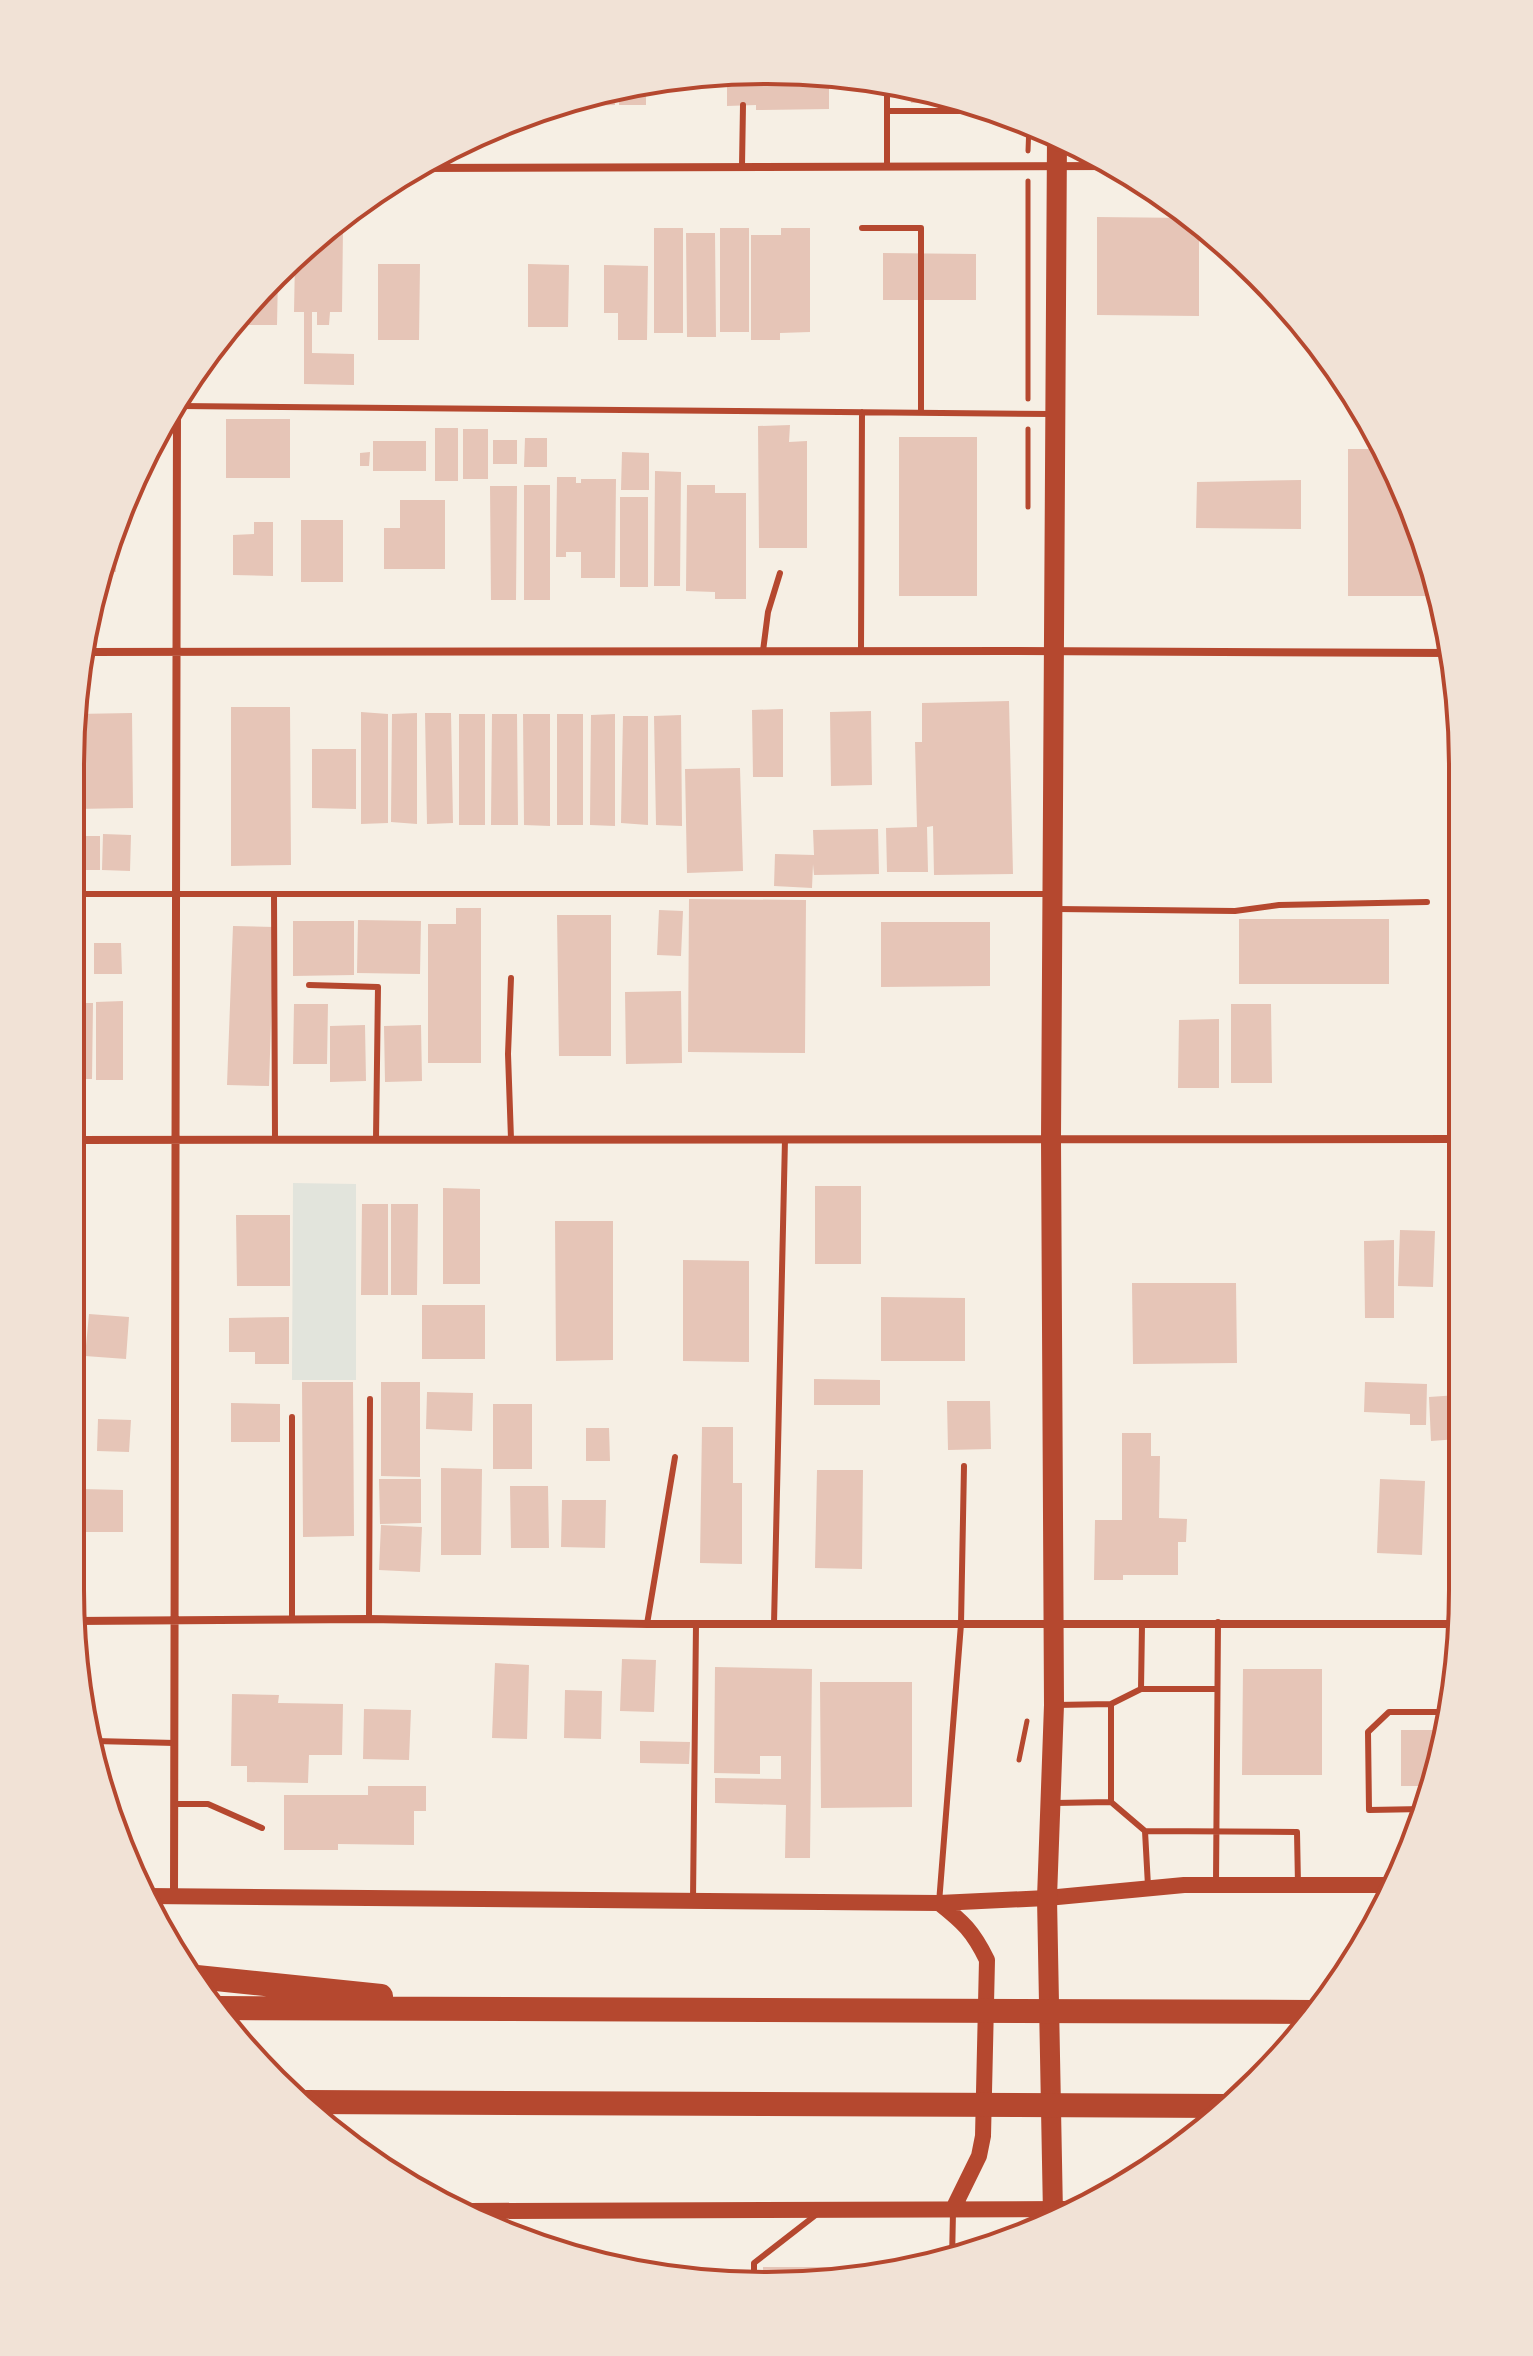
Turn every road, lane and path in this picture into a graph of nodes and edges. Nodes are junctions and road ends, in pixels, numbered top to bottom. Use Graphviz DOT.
graph roads {
  1 [pos="887,95"];
  2 [pos="743,105"];
  3 [pos="887,111"];
  4 [pos="956,111"];
  5 [pos="1029,136"];
  6 [pos="1029,142"];
  7 [pos="1057,149"];
  8 [pos="742,166"];
  9 [pos="887,166"];
  10 [pos="1092,167"];
  11 [pos="439,168"];
  12 [pos="1057,168"];
  13 [pos="862,228"];
  14 [pos="187,406"];
  15 [pos="862,412"];
  16 [pos="921,412"];
  17 [pos="1055,414"];
  18 [pos="177,422"];
  19 [pos="780,573"];
  20 [pos="763,651"];
  21 [pos="1053,651"];
  22 [pos="94,652"];
  23 [pos="176,652"];
  24 [pos="861,652"];
  25 [pos="1439,653"];
  26 [pos="84,894"];
  27 [pos="176,894"];
  28 [pos="274,894"];
  29 [pos="1053,902"];
  30 [pos="1427,902"];
  31 [pos="511,978"];
  32 [pos="309,985"];
  33 [pos="176,1139"];
  34 [pos="275,1139"];
  35 [pos="376,1139"];
  36 [pos="511,1139"];
  37 [pos="785,1139"];
  38 [pos="1051,1139"];
  39 [pos="1449,1139"];
  40 [pos="84,1140"];
  41 [pos="370,1399"];
  42 [pos="292,1417"];
  43 [pos="675,1457"];
  44 [pos="964,1466"];
  45 [pos="292,1619"];
  46 [pos="369,1619"];
  47 [pos="85,1621"];
  48 [pos="175,1621"];
  49 [pos="1218,1622"];
  50 [pos="647,1624"];
  51 [pos="696,1624"];
  52 [pos="774,1624"];
  53 [pos="961,1624"];
  54 [pos="1053,1624"];
  55 [pos="1448,1624"];
  56 [pos="1142,1625"];
  57 [pos="1141,1689"];
  58 [pos="1217,1689"];
  59 [pos="1111,1704"];
  60 [pos="1054,1705"];
  61 [pos="1027,1709"];
  62 [pos="1438,1712"];
  63 [pos="101,1741"];
  64 [pos="175,1743"];
  65 [pos="1019,1760"];
  66 [pos="1111,1802"];
  67 [pos="1051,1803"];
  68 [pos="174,1804"];
  69 [pos="1413,1809"];
  70 [pos="262,1828"];
  71 [pos="1145,1831"];
  72 [pos="1216,1831"];
  73 [pos="1216,1885"];
  74 [pos="1298,1885"];
  75 [pos="1382,1885"];
  76 [pos="1148,1888"];
  77 [pos="157,1896"];
  78 [pos="174,1897"];
  79 [pos="1047,1898"];
  80 [pos="693,1901"];
  81 [pos="939,1903"];
  82 [pos="205,1978"];
  83 [pos="227,2008"];
  84 [pos="530,2010"];
  85 [pos="1302,2012"];
  86 [pos="315,2102"];
  87 [pos="1213,2106"];
  88 [pos="1057,2207"];
  89 [pos="823,2209"];
  90 [pos="953,2209"];
  91 [pos="485,2211"];
  92 [pos="1048,2211"];
  93 [pos="952,2246"];
  94 [pos="754,2272"];
  1 -- 3 [label="lane"];
  2 -- 8 [label="lane"];
  3 -- 4 [label="lane"];
  3 -- 9 [label="lane"];
  5 -- 6 [label="path"];
  7 -- 12 [label="main road"];
  8 -- 9 [label="street"];
  8 -- 11 [label="street"];
  9 -- 12 [label="street"];
  10 -- 12 [label="street"];
  12 -- 17 [label="main road"];
  13 -- 16 [label="lane"];
  14 -- 15 [label="lane"];
  15 -- 16 [label="lane"];
  15 -- 24 [label="lane"];
  16 -- 17 [label="lane"];
  17 -- 21 [label="main road"];
  18 -- 23 [label="street"];
  19 -- 20 [label="lane"];
  20 -- 23 [label="street"];
  20 -- 24 [label="street"];
  21 -- 24 [label="street"];
  21 -- 25 [label="street"];
  21 -- 29 [label="main road"];
  22 -- 23 [label="street"];
  23 -- 27 [label="street"];
  26 -- 27 [label="lane"];
  27 -- 28 [label="lane"];
  27 -- 33 [label="street"];
  28 -- 29 [label="lane"];
  28 -- 34 [label="lane"];
  29 -- 30 [label="lane"];
  29 -- 38 [label="main road"];
  31 -- 36 [label="lane"];
  32 -- 35 [label="lane"];
  33 -- 34 [label="street"];
  33 -- 40 [label="street"];
  33 -- 48 [label="street"];
  34 -- 35 [label="street"];
  35 -- 36 [label="street"];
  36 -- 37 [label="street"];
  37 -- 38 [label="street"];
  37 -- 52 [label="lane"];
  38 -- 39 [label="street"];
  38 -- 54 [label="main road"];
  41 -- 46 [label="lane"];
  42 -- 45 [label="lane"];
  43 -- 50 [label="lane"];
  44 -- 53 [label="lane"];
  45 -- 46 [label="street"];
  45 -- 48 [label="street"];
  46 -- 50 [label="street"];
  47 -- 48 [label="street"];
  48 -- 64 [label="street"];
  49 -- 55 [label="street"];
  49 -- 56 [label="street"];
  49 -- 58 [label="lane"];
  50 -- 51 [label="street"];
  51 -- 52 [label="street"];
  51 -- 80 [label="lane"];
  52 -- 53 [label="street"];
  53 -- 54 [label="street"];
  53 -- 81 [label="lane"];
  54 -- 56 [label="street"];
  54 -- 60 [label="main road"];
  56 -- 57 [label="lane"];
  57 -- 58 [label="lane"];
  57 -- 59 [label="lane"];
  58 -- 72 [label="lane"];
  59 -- 60 [label="lane"];
  59 -- 66 [label="lane"];
  60 -- 67 [label="main road"];
  61 -- 65 [label="path"];
  62 -- 69 [label="lane"];
  63 -- 64 [label="lane"];
  64 -- 68 [label="street"];
  66 -- 67 [label="lane"];
  66 -- 71 [label="lane"];
  67 -- 79 [label="main road"];
  68 -- 70 [label="lane"];
  68 -- 78 [label="street"];
  71 -- 72 [label="lane"];
  71 -- 76 [label="lane"];
  72 -- 73 [label="lane"];
  72 -- 74 [label="lane"];
  73 -- 74 [label="main road"];
  73 -- 76 [label="main road"];
  74 -- 75 [label="main road"];
  76 -- 79 [label="main road"];
  77 -- 78 [label="main road"];
  78 -- 80 [label="main road"];
  79 -- 81 [label="main road"];
  79 -- 88 [label="main road"];
  80 -- 81 [label="main road"];
  81 -- 90 [label="main road"];
  82 -- 84 [label="highway"];
  83 -- 84 [label="highway"];
  84 -- 85 [label="highway"];
  86 -- 87 [label="highway"];
  89 -- 90 [label="main road"];
  89 -- 91 [label="main road"];
  89 -- 94 [label="lane"];
  90 -- 92 [label="main road"];
  90 -- 93 [label="lane"];
}
